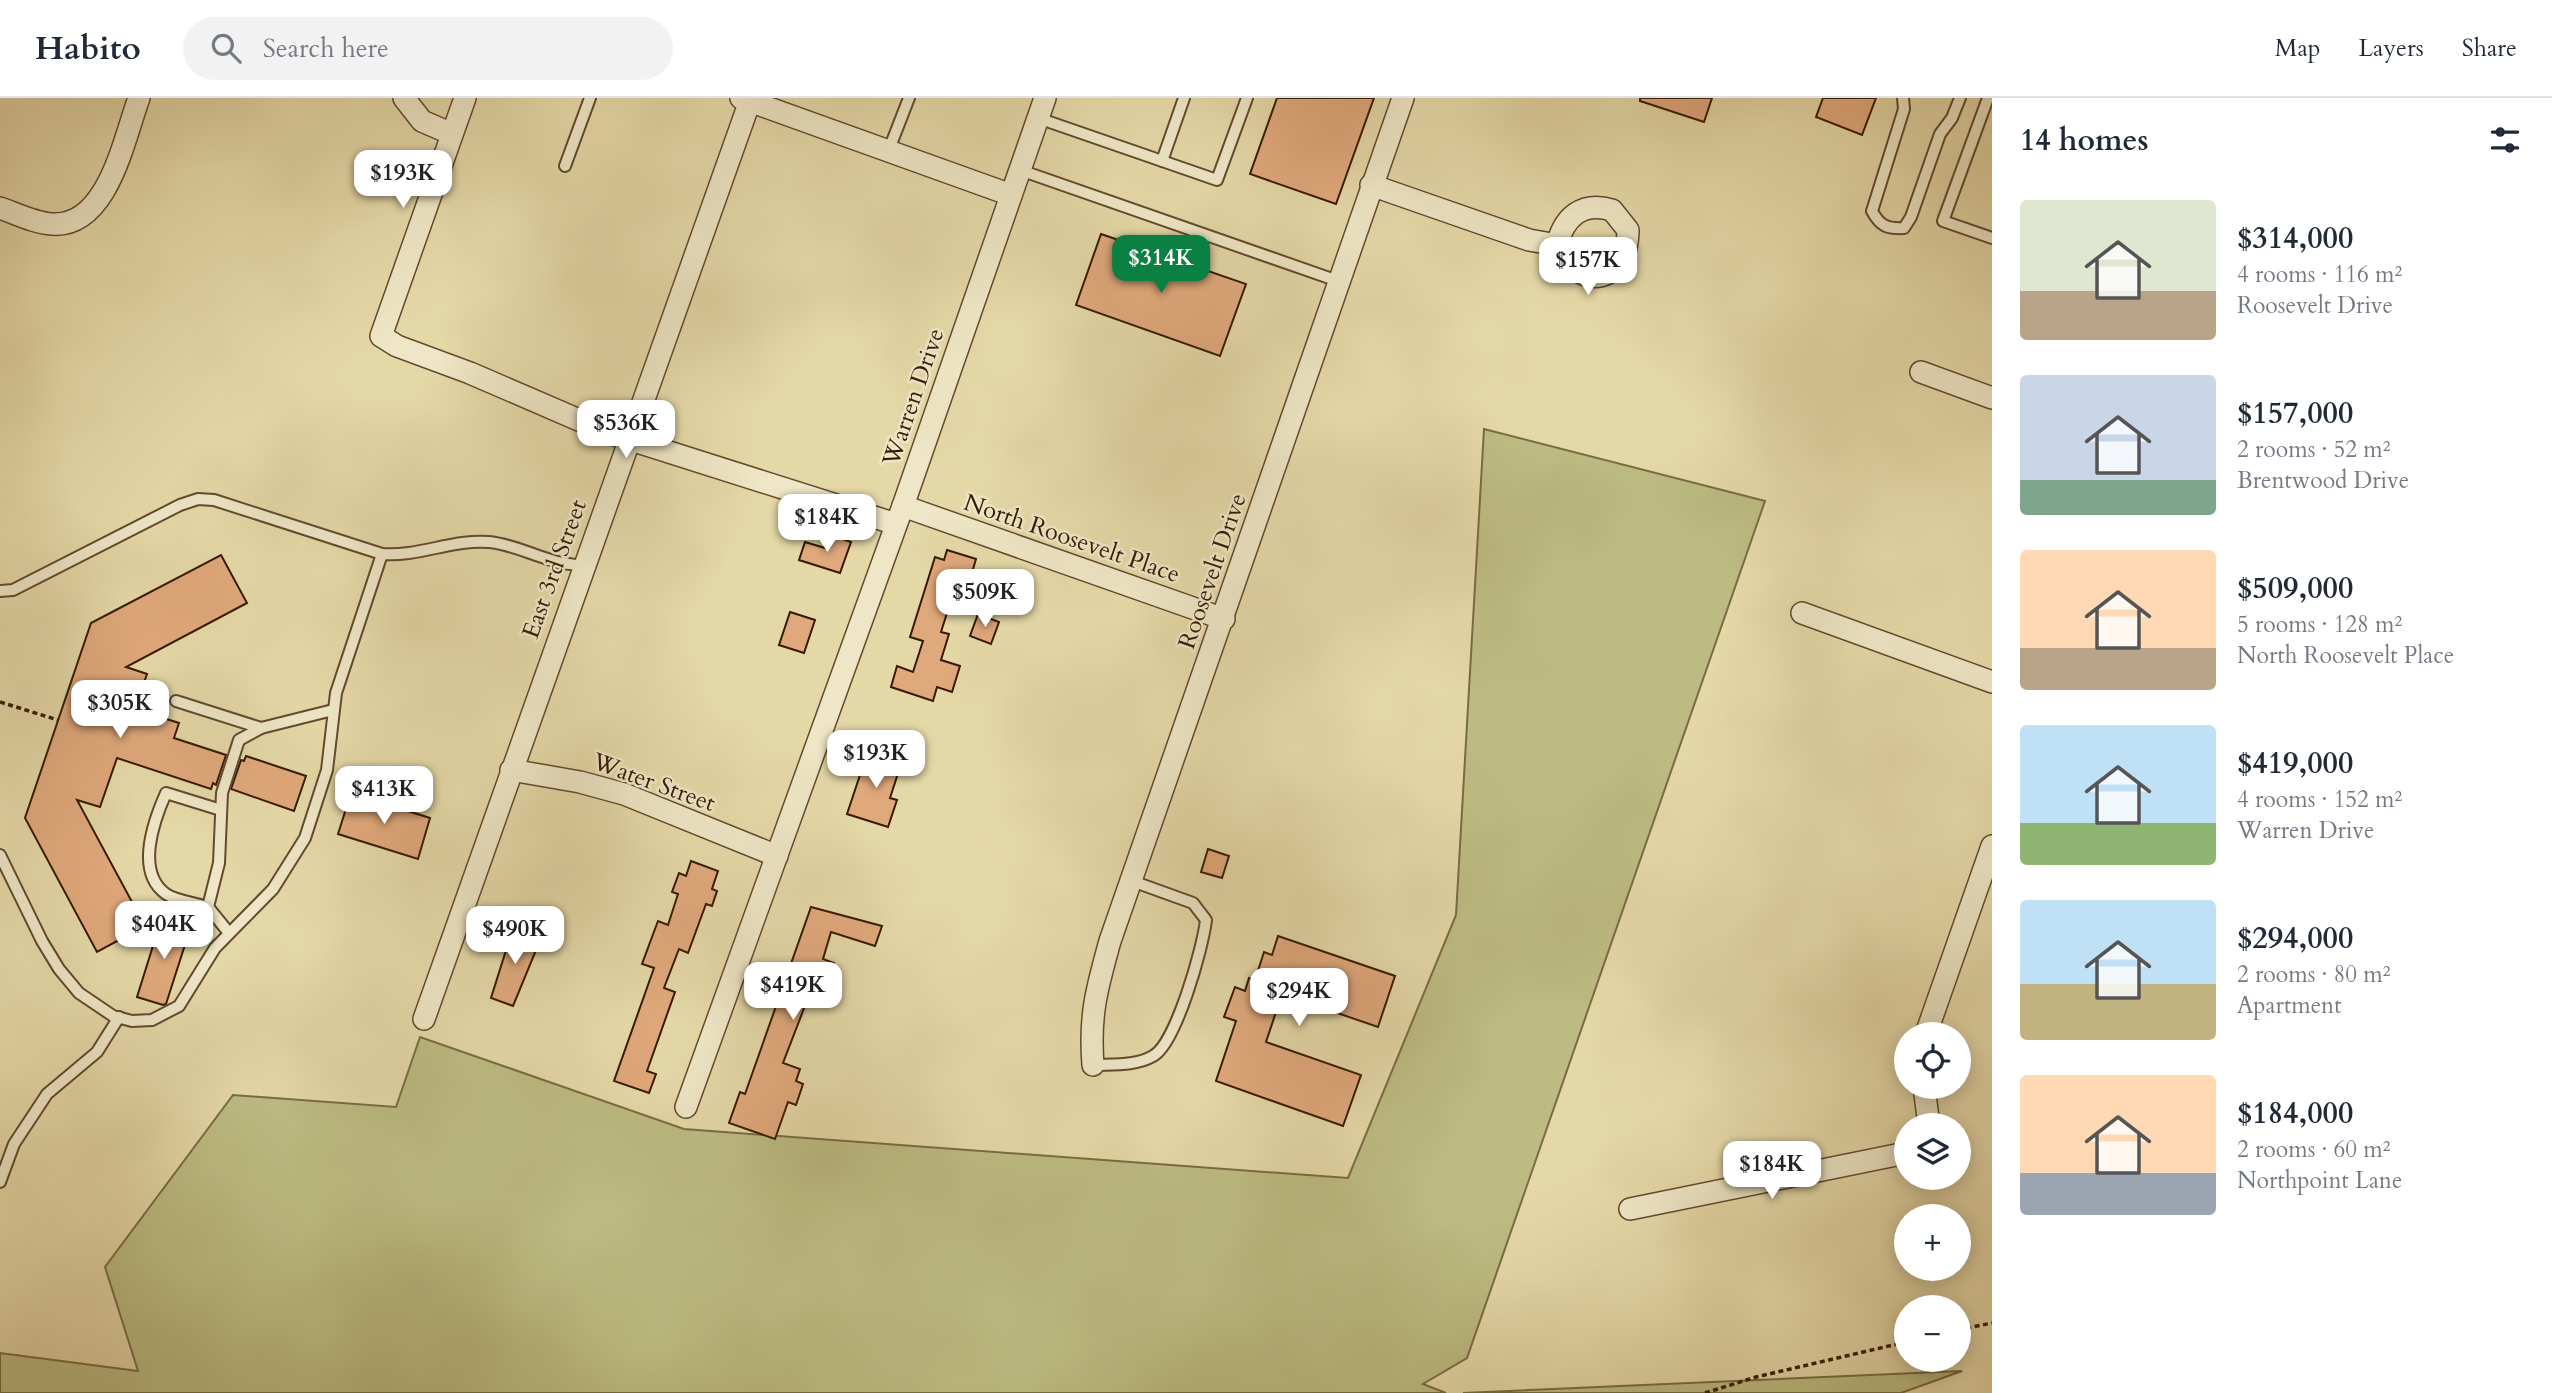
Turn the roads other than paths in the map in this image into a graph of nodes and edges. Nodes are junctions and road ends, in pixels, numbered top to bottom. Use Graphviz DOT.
graph roads {
  1 [pos="139,98"];
  2 [pos="404,98"];
  3 [pos="464,98"];
  4 [pos="590,98"];
  5 [pos="909,98"];
  6 [pos="1184,98"];
  7 [pos="1247,98"];
  8 [pos="1403,98"];
  9 [pos="1903,98"];
  10 [pos="1960,98"];
  11 [pos="1988,98"];
  12 [pos="747,99"];
  13 [pos="1042,108"];
  14 [pos="452,134"];
  15 [pos="888,152"];
  16 [pos="1162,161"];
  17 [pos="565,166"];
  18 [pos="1020,170"];
  19 [pos="1371,185"];
  20 [pos="1011,195"];
  21 [pos="0,208"];
  22 [pos="1992,238"];
  23 [pos="1557,245"];
  24 [pos="1338,281"];
  25 [pos="1921,372"];
  26 [pos="1992,398"];
  27 [pos="629,439"];
  28 [pos="900,515"];
  29 [pos="382,554"];
  30 [pos="583,566"];
  31 [pos="0,592"];
  32 [pos="1802,613"];
  33 [pos="1224,619"];
  34 [pos="1992,682"];
  35 [pos="176,701"];
  36 [pos="333,710"];
  37 [pos="261,728"];
  38 [pos="510,770"];
  39 [pos="221,810"];
  40 [pos="1992,846"];
  41 [pos="0,855"];
  42 [pos="777,856"];
  43 [pos="6,881"];
  44 [pos="1132,881"];
  45 [pos="208,907"];
  46 [pos="229,933"];
  47 [pos="119,1017"];
  48 [pos="424,1019"];
  49 [pos="1930,1022"];
  50 [pos="1093,1065"];
  51 [pos="686,1107"];
  52 [pos="1894,1155"];
  53 [pos="0,1182"];
  54 [pos="1630,1209"];
  1 -- 21 [label="street"];
  2 -- 14 [label="street"];
  3 -- 14 [label="street"];
  4 -- 17 [label="lane"];
  5 -- 15 [label="lane"];
  6 -- 16 [label="lane"];
  7 -- 16 [label="lane"];
  8 -- 19 [label="street, Roosevelt Drive"];
  9 -- 10 [label="lane"];
  11 -- 22 [label="lane"];
  12 -- 15 [label="street"];
  12 -- 27 [label="street, East 3rd Street"];
  13 -- 16 [label="lane"];
  13 -- 18 [label="street, Warren Drive"];
  14 -- 27 [label="street, North Roosevelt Place"];
  15 -- 20 [label="street"];
  18 -- 20 [label="street, Warren Drive"];
  18 -- 24 [label="lane"];
  19 -- 23 [label="street"];
  19 -- 24 [label="street, Roosevelt Drive"];
  20 -- 28 [label="street, Warren Drive"];
  24 -- 33 [label="street, Roosevelt Drive"];
  25 -- 26 [label="street"];
  27 -- 28 [label="street, North Roosevelt Place"];
  27 -- 30 [label="street, East 3rd Street"];
  28 -- 33 [label="street, North Roosevelt Place"];
  28 -- 42 [label="street, Warren Drive"];
  29 -- 30 [label="lane"];
  29 -- 31 [label="lane"];
  29 -- 36 [label="lane"];
  30 -- 38 [label="street, East 3rd Street"];
  32 -- 34 [label="street"];
  33 -- 44 [label="street, Roosevelt Drive"];
  35 -- 37 [label="lane"];
  36 -- 37 [label="lane"];
  36 -- 46 [label="lane"];
  37 -- 39 [label="lane"];
  38 -- 42 [label="street, Water Street"];
  38 -- 48 [label="street, East 3rd Street"];
  39 -- 45 [label="lane"];
  39 -- 45 [label="lane"];
  40 -- 49 [label="street"];
  41 -- 43 [label="lane"];
  42 -- 51 [label="street, Warren Drive"];
  43 -- 47 [label="lane"];
  44 -- 50 [label="street, Roosevelt Drive"];
  44 -- 50 [label="lane"];
  45 -- 46 [label="lane"];
  46 -- 47 [label="lane"];
  47 -- 53 [label="lane"];
  52 -- 54 [label="street"];
}
